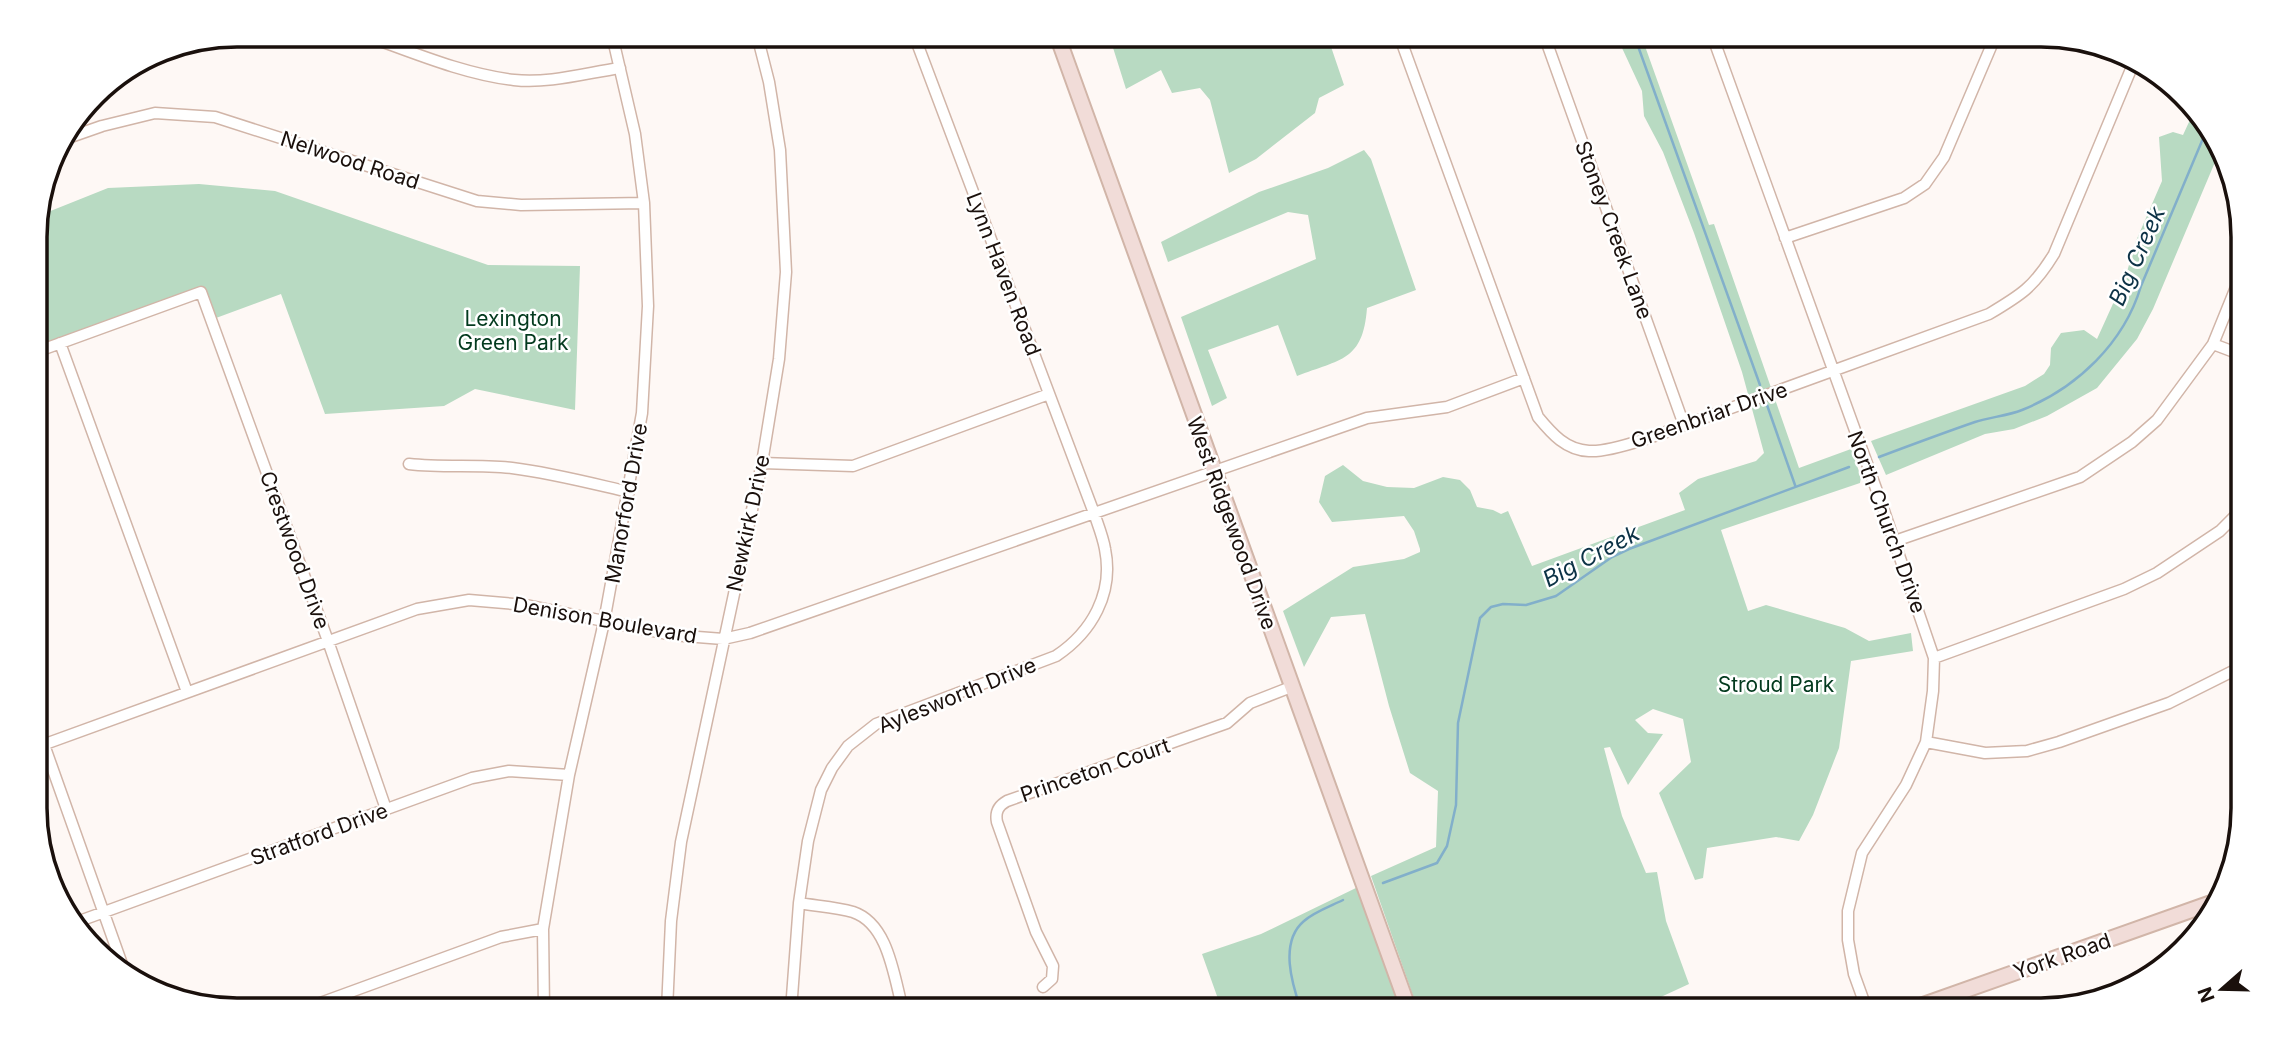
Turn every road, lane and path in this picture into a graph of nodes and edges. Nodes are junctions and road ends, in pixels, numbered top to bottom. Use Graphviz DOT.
graph roads {
  1 [pos="400,47"];
  2 [pos="615,47"];
  3 [pos="760,47"];
  4 [pos="919,47"];
  5 [pos="1060,47"];
  6 [pos="1403,47"];
  7 [pos="1548,47"];
  8 [pos="1716,47"];
  9 [pos="1991,47"];
  10 [pos="620,68"];
  11 [pos="2131,70"];
  12 [pos="77,135"];
  13 [pos="644,203"];
  14 [pos="1785,238"];
  15 [pos="2231,301"];
  16 [pos="60,343"];
  17 [pos="2213,344"];
  18 [pos="48,348"];
  19 [pos="2231,351"];
  20 [pos="1833,371"];
  21 [pos="1524,378"];
  22 [pos="1049,394"];
  23 [pos="1684,425"];
  24 [pos="762,463"];
  25 [pos="409,464"];
  26 [pos="1213,471"];
  27 [pos="629,492"];
  28 [pos="1094,513"];
  29 [pos="2231,520"];
  30 [pos="1895,541"];
  31 [pos="604,622"];
  32 [pos="723,639"];
  33 [pos="328,641"];
  34 [pos="1934,658"];
  35 [pos="2231,672"];
  36 [pos="1291,687"];
  37 [pos="187,692"];
  38 [pos="1926,742"];
  39 [pos="47,743"];
  40 [pos="47,764"];
  41 [pos="569,775"];
  42 [pos="386,809"];
  43 [pos="799,903"];
  44 [pos="2202,907"];
  45 [pos="105,912"];
  46 [pos="84,919"];
  47 [pos="543,929"];
  48 [pos="119,956"];
  49 [pos="1043,987"];
  50 [pos="1404,997"];
  51 [pos="1862,997"];
  52 [pos="1946,997"];
  53 [pos="335,998"];
  54 [pos="544,998"];
  55 [pos="668,998"];
  56 [pos="792,998"];
  57 [pos="899,998"];
  1 -- 10 [label="street"];
  2 -- 10 [label="street, Manorford Drive"];
  3 -- 24 [label="street, Newkirk Drive"];
  4 -- 22 [label="street, Lynn Haven Road"];
  5 -- 26 [label="main road, West Ridgewood Drive"];
  6 -- 21 [label="street, Greenbriar Drive"];
  7 -- 23 [label="street, Stoney Creek Lane"];
  8 -- 14 [label="street, North Church Drive"];
  9 -- 14 [label="street"];
  10 -- 13 [label="street, Manorford Drive"];
  11 -- 20 [label="street, Greenbriar Drive"];
  12 -- 13 [label="street, Nelwood Road"];
  13 -- 27 [label="street, Manorford Drive"];
  14 -- 20 [label="street, North Church Drive"];
  15 -- 17 [label="street"];
  16 -- 18 [label="street"];
  16 -- 33 [label="street, Crestwood Drive"];
  16 -- 37 [label="street"];
  17 -- 19 [label="street"];
  17 -- 30 [label="street"];
  20 -- 23 [label="street, Greenbriar Drive"];
  20 -- 30 [label="street, North Church Drive"];
  21 -- 23 [label="street, Greenbriar Drive"];
  21 -- 26 [label="street, Denison Boulevard"];
  22 -- 24 [label="street"];
  22 -- 28 [label="street, Lynn Haven Road"];
  24 -- 32 [label="street, Newkirk Drive"];
  25 -- 27 [label="street"];
  26 -- 28 [label="street, Denison Boulevard"];
  26 -- 36 [label="main road, West Ridgewood Drive"];
  27 -- 31 [label="street, Manorford Drive"];
  28 -- 32 [label="street, Denison Boulevard"];
  28 -- 43 [label="street, Aylesworth Drive"];
  29 -- 34 [label="street"];
  30 -- 34 [label="street, North Church Drive"];
  31 -- 32 [label="street, Denison Boulevard"];
  31 -- 33 [label="street, Denison Boulevard"];
  31 -- 41 [label="street, Manorford Drive"];
  32 -- 55 [label="street, Newkirk Drive"];
  33 -- 37 [label="street, Denison Boulevard"];
  33 -- 42 [label="street, Crestwood Drive"];
  34 -- 38 [label="street, North Church Drive"];
  35 -- 38 [label="street"];
  36 -- 49 [label="street, Princeton Court"];
  36 -- 50 [label="main road, West Ridgewood Drive"];
  37 -- 39 [label="street, Denison Boulevard"];
  38 -- 51 [label="street, North Church Drive"];
  40 -- 45 [label="street"];
  41 -- 42 [label="street, Stratford Drive"];
  41 -- 47 [label="street, Manorford Drive"];
  42 -- 45 [label="street, Stratford Drive"];
  43 -- 56 [label="street, Aylesworth Drive"];
  43 -- 57 [label="street"];
  44 -- 52 [label="main road, York Road"];
  45 -- 46 [label="street, Stratford Drive"];
  45 -- 48 [label="street"];
  47 -- 53 [label="street"];
  47 -- 54 [label="street, Manorford Drive"];
}
